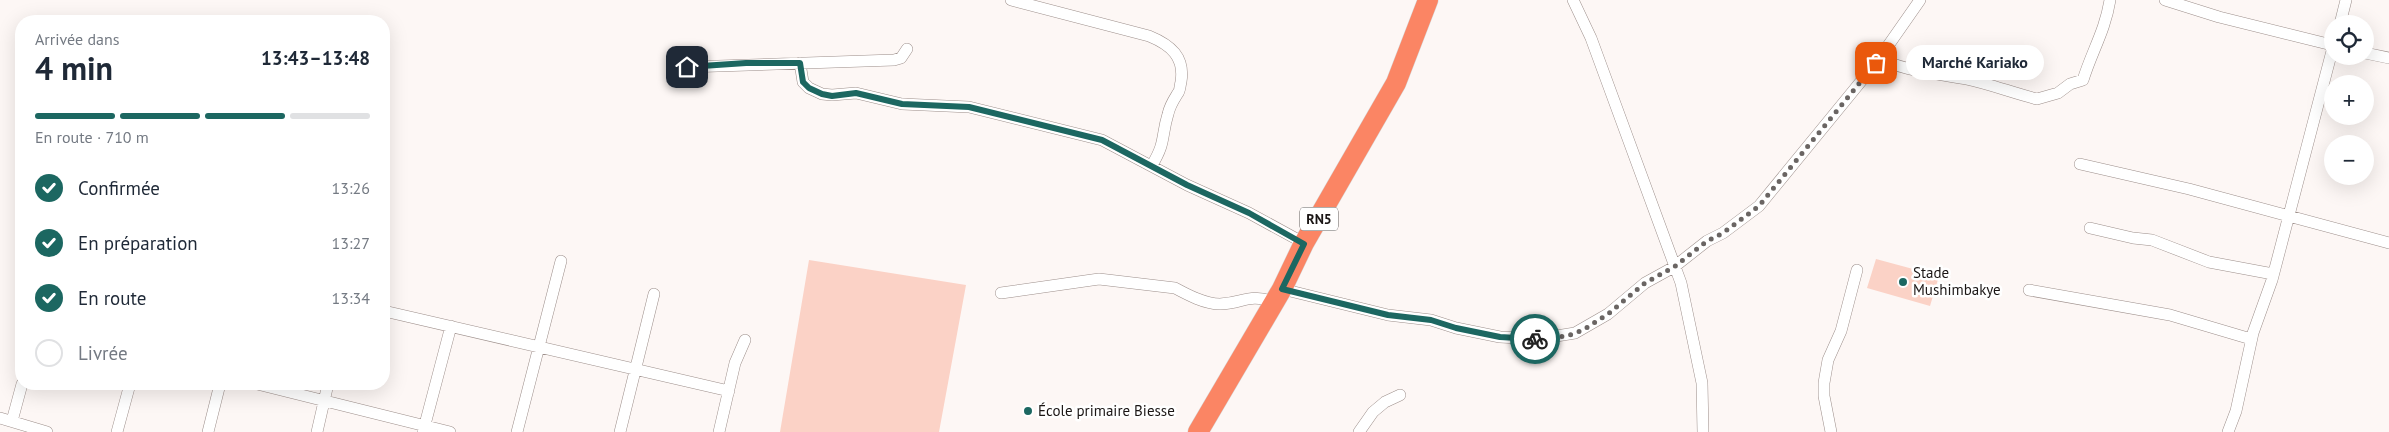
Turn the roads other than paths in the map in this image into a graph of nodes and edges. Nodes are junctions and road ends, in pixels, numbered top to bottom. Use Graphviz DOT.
graph roads {
  1 [pos="1011,0"];
  2 [pos="1428,0"];
  3 [pos="1573,0"];
  4 [pos="1920,0"];
  5 [pos="2110,0"];
  6 [pos="2164,0"];
  7 [pos="2346,0"];
  8 [pos="2342,15"];
  9 [pos="2324,43"];
  10 [pos="907,49"];
  11 [pos="2374,55"];
  12 [pos="1880,57"];
  13 [pos="2389,58"];
  14 [pos="800,63"];
  15 [pos="2328,65"];
  16 [pos="687,67"];
  17 [pos="2080,164"];
  18 [pos="1152,165"];
  19 [pos="2288,215"];
  20 [pos="2090,228"];
  21 [pos="2389,243"];
  22 [pos="1304,244"];
  23 [pos="561,261"];
  24 [pos="1674,267"];
  25 [pos="1856,270"];
  26 [pos="2273,274"];
  27 [pos="2028,290"];
  28 [pos="1001,293"];
  29 [pos="654,294"];
  30 [pos="1278,295"];
  31 [pos="390,311"];
  32 [pos="451,326"];
  33 [pos="2251,339"];
  34 [pos="745,340"];
  35 [pos="539,346"];
  36 [pos="636,369"];
  37 [pos="20,390"];
  38 [pos="128,390"];
  39 [pos="218,390"];
  40 [pos="283,390"];
  41 [pos="326,390"];
  42 [pos="728,391"];
  43 [pos="1400,394"];
  44 [pos="324,400"];
  45 [pos="0,418"];
  46 [pos="12,421"];
  47 [pos="424,429"];
  48 [pos="47,432"];
  49 [pos="117,432"];
  50 [pos="208,432"];
  51 [pos="317,432"];
  52 [pos="450,432"];
  53 [pos="517,432"];
  54 [pos="620,432"];
  55 [pos="719,432"];
  56 [pos="1198,432"];
  57 [pos="1358,432"];
  58 [pos="1703,432"];
  59 [pos="1831,432"];
  60 [pos="2228,432"];
  1 -- 18 [label="street"];
  2 -- 22 [label="highway, RN5"];
  3 -- 24 [label="street"];
  4 -- 12 [label="street"];
  5 -- 12 [label="street"];
  6 -- 9 [label="street"];
  7 -- 8 [label="street"];
  10 -- 14 [label="street"];
  11 -- 13 [label="street"];
  12 -- 24 [label="street"];
  14 -- 16 [label="street"];
  14 -- 18 [label="street"];
  15 -- 19 [label="street"];
  17 -- 19 [label="street"];
  18 -- 22 [label="street"];
  19 -- 21 [label="street"];
  19 -- 26 [label="street"];
  20 -- 26 [label="street"];
  22 -- 30 [label="highway, RN5"];
  23 -- 35 [label="street"];
  24 -- 30 [label="street"];
  24 -- 58 [label="street"];
  25 -- 59 [label="street"];
  26 -- 33 [label="street"];
  27 -- 33 [label="street"];
  28 -- 30 [label="street"];
  29 -- 36 [label="street"];
  30 -- 56 [label="highway, RN5"];
  31 -- 32 [label="street"];
  32 -- 35 [label="street"];
  32 -- 47 [label="street"];
  33 -- 60 [label="street"];
  34 -- 42 [label="street"];
  35 -- 36 [label="street"];
  35 -- 53 [label="street"];
  36 -- 42 [label="street"];
  36 -- 54 [label="street"];
  37 -- 46 [label="street"];
  38 -- 49 [label="street"];
  39 -- 50 [label="street"];
  40 -- 44 [label="street"];
  41 -- 44 [label="street"];
  42 -- 55 [label="street"];
  43 -- 57 [label="street"];
  44 -- 47 [label="street"];
  44 -- 51 [label="street"];
  45 -- 46 [label="street"];
  46 -- 48 [label="street"];
  47 -- 52 [label="street"];
}
